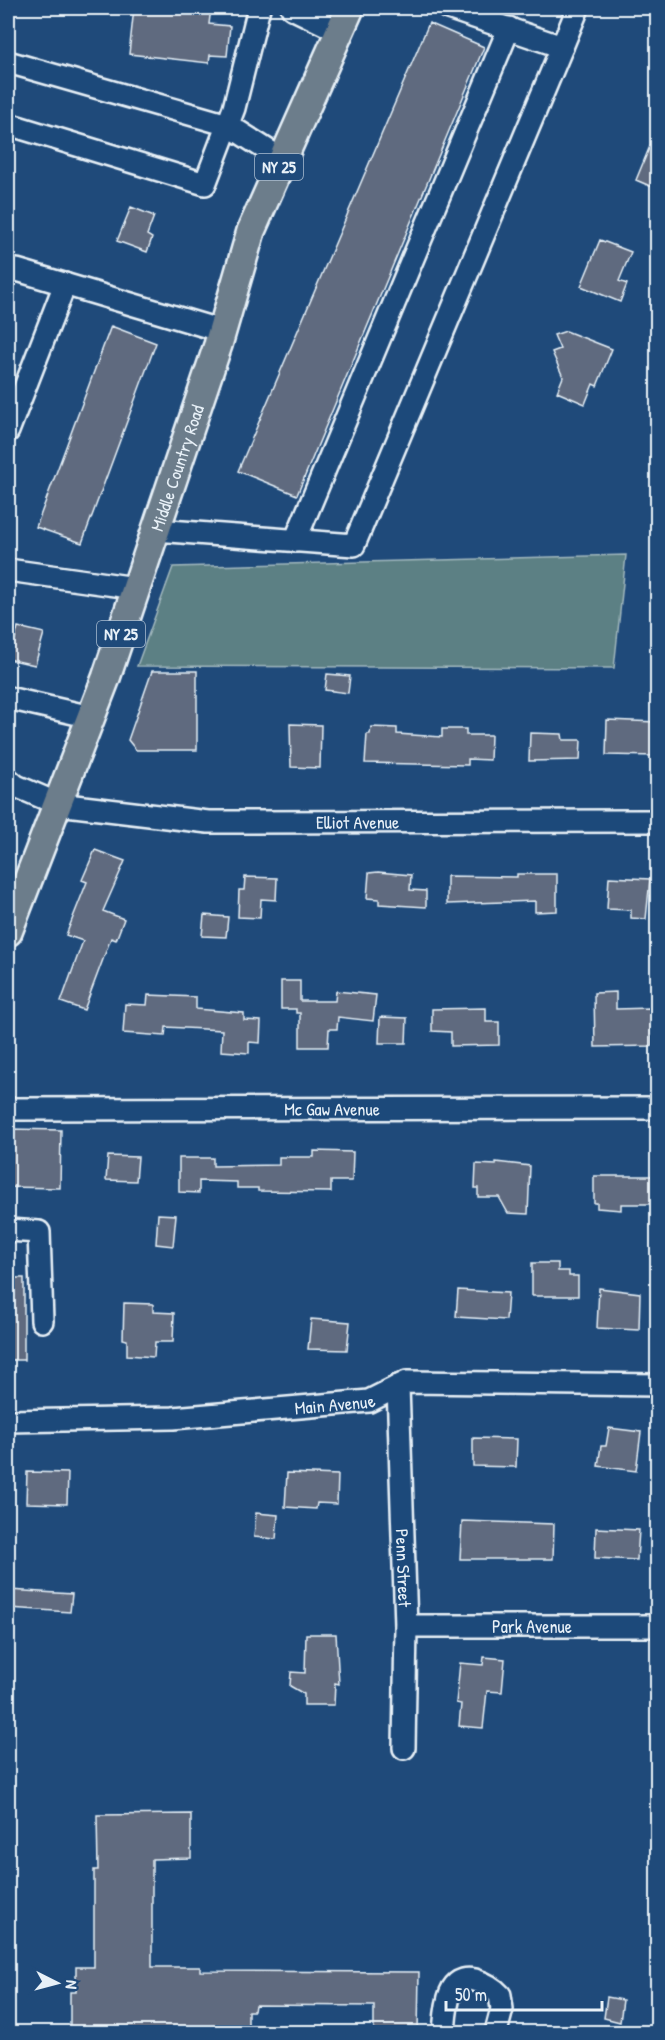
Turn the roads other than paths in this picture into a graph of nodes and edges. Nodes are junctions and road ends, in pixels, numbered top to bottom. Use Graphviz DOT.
graph roads {
  1 [pos="259,8"];
  2 [pos="292,8"];
  3 [pos="448,8"];
  4 [pos="578,8"];
  5 [pos="344,20"];
  6 [pos="509,28"];
  7 [pos="562,47"];
  8 [pos="8,62"];
  9 [pos="8,124"];
  10 [pos="228,125"];
  11 [pos="283,160"];
  12 [pos="8,272"];
  13 [pos="65,284"];
  14 [pos="222,331"];
  15 [pos="8,431"];
  16 [pos="156,530"];
  17 [pos="295,541"];
  18 [pos="8,570"];
  19 [pos="136,588"];
  20 [pos="8,698"];
  21 [pos="91,717"];
  22 [pos="8,779"];
  23 [pos="58,804"];
  24 [pos="657,821"];
  25 [pos="8,932"];
  26 [pos="657,1108"];
  27 [pos="8,1109"];
  28 [pos="8,1230"];
  29 [pos="42,1321"];
  30 [pos="657,1385"];
  31 [pos="398,1386"];
  32 [pos="8,1421"];
  33 [pos="406,1626"];
  34 [pos="657,1626"];
  35 [pos="404,1748"];
  36 [pos="444,2032"];
  37 [pos="496,2032"];
  1 -- 10 [label="street"];
  2 -- 5 [label="street"];
  3 -- 6 [label="street"];
  4 -- 7 [label="street"];
  5 -- 11 [label="main road, Middle Country Road / NY 25"];
  6 -- 7 [label="street"];
  6 -- 17 [label="street"];
  7 -- 17 [label="street"];
  8 -- 10 [label="street"];
  9 -- 10 [label="street"];
  10 -- 11 [label="street"];
  11 -- 14 [label="main road, Middle Country Road / NY 25"];
  12 -- 13 [label="street"];
  13 -- 14 [label="street"];
  13 -- 15 [label="street"];
  14 -- 16 [label="main road, Middle Country Road / NY 25"];
  16 -- 17 [label="street"];
  16 -- 19 [label="main road, Middle Country Road / NY 25"];
  18 -- 19 [label="street"];
  19 -- 21 [label="main road, Middle Country Road / NY 25"];
  20 -- 21 [label="street"];
  21 -- 23 [label="main road, Middle Country Road / NY 25"];
  22 -- 23 [label="street, Elliot Avenue"];
  23 -- 24 [label="street, Elliot Avenue"];
  23 -- 25 [label="main road, Middle Country Road / NY 25"];
  26 -- 27 [label="street, Mc Gaw Avenue"];
  28 -- 29 [label="street"];
  30 -- 31 [label="street, Main Avenue"];
  31 -- 32 [label="street, Main Avenue"];
  31 -- 33 [label="street, Penn Street"];
  33 -- 34 [label="street, Park Avenue"];
  33 -- 35 [label="street, Penn Street"];
  36 -- 37 [label="street"];
}
